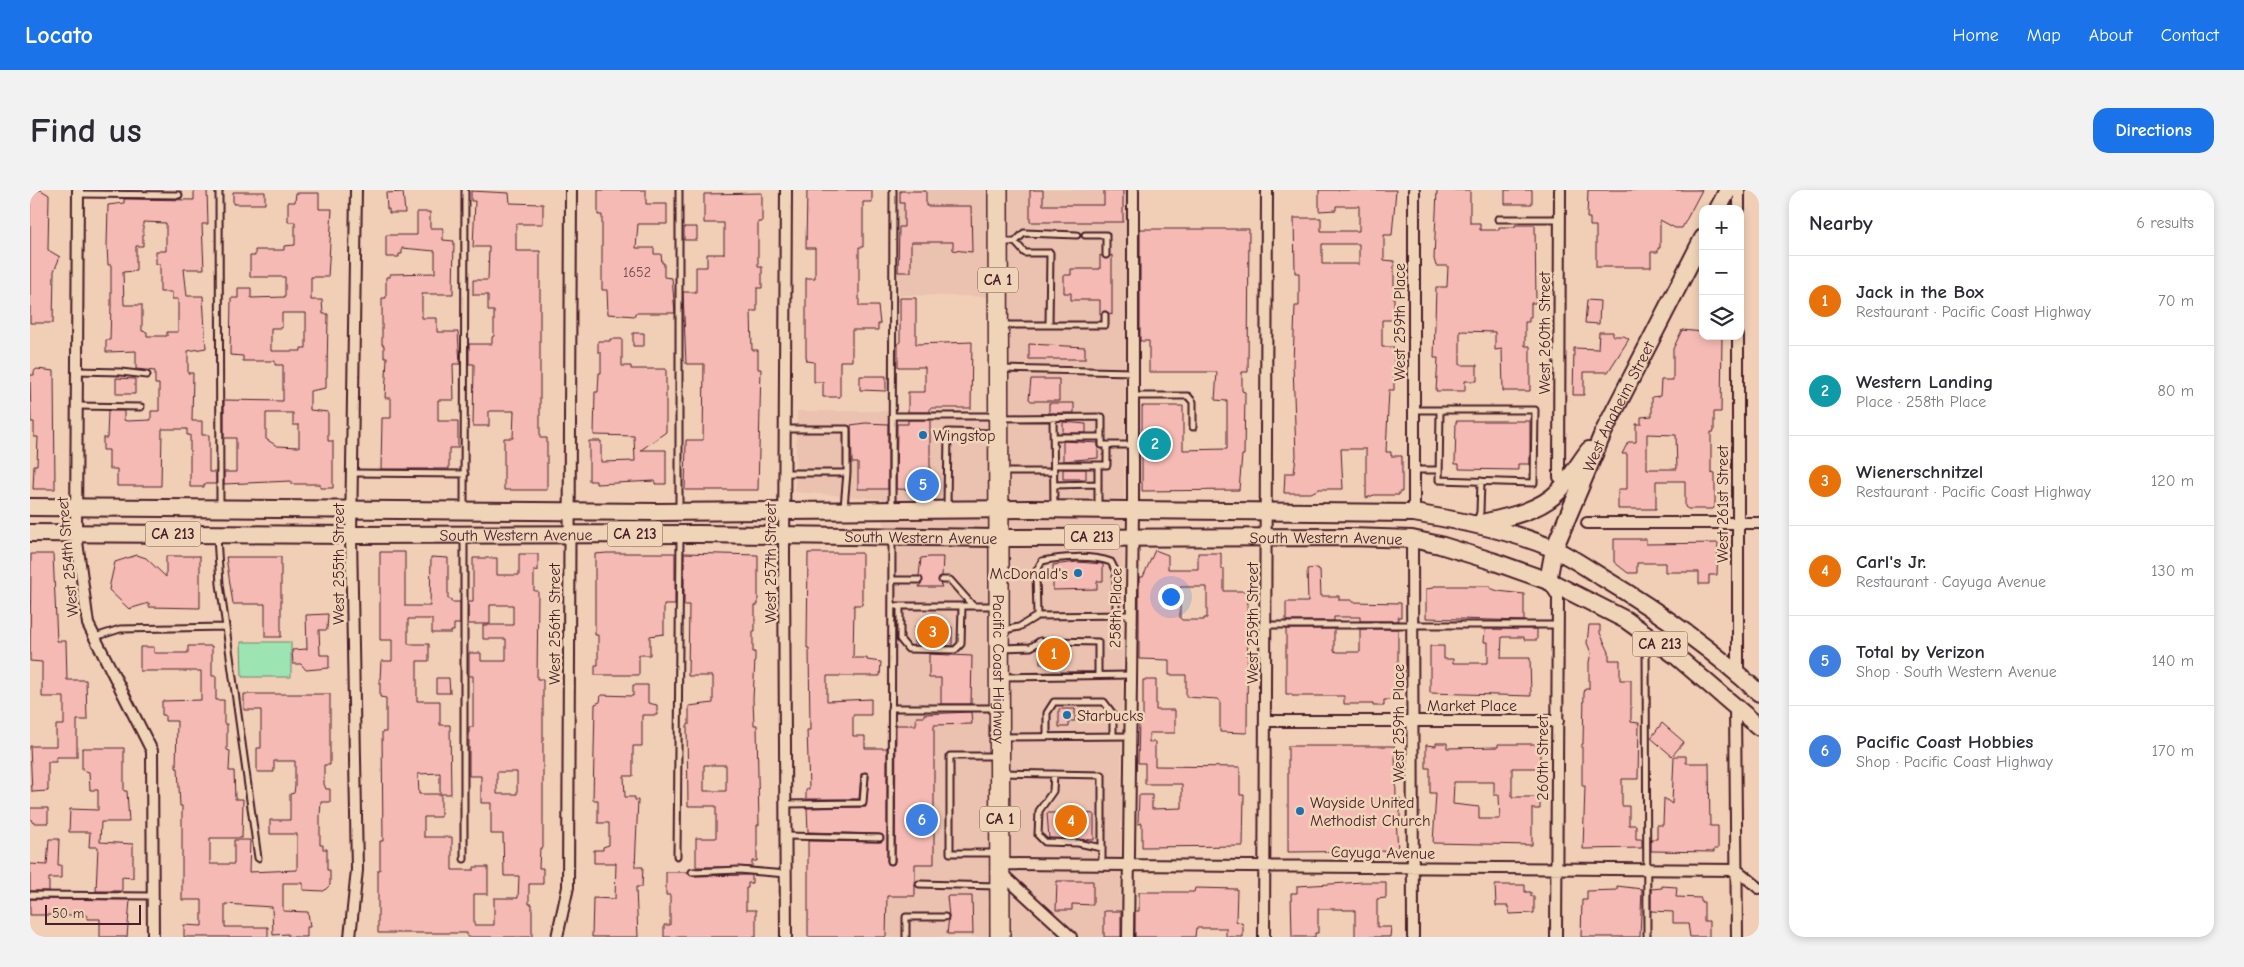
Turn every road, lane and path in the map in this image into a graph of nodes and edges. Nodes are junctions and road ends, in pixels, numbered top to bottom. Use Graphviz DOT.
graph roads {
  1 [pos="219,190"];
  2 [pos="356,190"];
  3 [pos="465,190"];
  4 [pos="571,190"];
  5 [pos="679,190"];
  6 [pos="786,190"];
  7 [pos="893,190"];
  8 [pos="998,190"];
  9 [pos="1133,190"];
  10 [pos="1267,190"];
  11 [pos="1414,190"];
  12 [pos="1560,190"];
  13 [pos="1728,190"];
  14 [pos="1740,190"];
  15 [pos="78,192"];
  16 [pos="179,195"];
  17 [pos="1720,205"];
  18 [pos="1739,205"];
  19 [pos="1498,219"];
  20 [pos="1560,219"];
  21 [pos="1076,234"];
  22 [pos="1085,235"];
  23 [pos="1006,242"];
  24 [pos="1699,246"];
  25 [pos="1106,255"];
  26 [pos="1105,315"];
  27 [pos="998,325"];
  28 [pos="1050,325"];
  29 [pos="1738,340"];
  30 [pos="998,369"];
  31 [pos="76,370"];
  32 [pos="1133,372"];
  33 [pos="147,376"];
  34 [pos="1133,396"];
  35 [pos="76,406"];
  36 [pos="141,407"];
  37 [pos="1414,410"];
  38 [pos="1440,410"];
  39 [pos="892,416"];
  40 [pos="1054,417"];
  41 [pos="998,422"];
  42 [pos="1193,427"];
  43 [pos="785,429"];
  44 [pos="1604,433"];
  45 [pos="1054,437"];
  46 [pos="1102,437"];
  47 [pos="1133,444"];
  48 [pos="1107,445"];
  49 [pos="1054,465"];
  50 [pos="1098,465"];
  51 [pos="1414,470"];
  52 [pos="1439,470"];
  53 [pos="998,472"];
  54 [pos="1054,472"];
  55 [pos="353,473"];
  56 [pos="785,473"];
  57 [pos="846,473"];
  58 [pos="465,474"];
  59 [pos="1559,477"];
  60 [pos="1481,481"];
  61 [pos="1098,484"];
  62 [pos="1054,485"];
  63 [pos="30,507"];
  64 [pos="76,507"];
  65 [pos="220,508"];
  66 [pos="353,509"];
  67 [pos="464,510"];
  68 [pos="570,510"];
  69 [pos="947,510"];
  70 [pos="998,510"];
  71 [pos="1054,510"];
  72 [pos="1098,510"];
  73 [pos="1133,510"];
  74 [pos="679,511"];
  75 [pos="844,511"];
  76 [pos="892,511"];
  77 [pos="1267,511"];
  78 [pos="785,512"];
  79 [pos="1414,514"];
  80 [pos="1587,523"];
  81 [pos="1736,523"];
  82 [pos="1759,523"];
  83 [pos="1476,524"];
  84 [pos="30,533"];
  85 [pos="76,534"];
  86 [pos="217,534"];
  87 [pos="570,534"];
  88 [pos="680,534"];
  89 [pos="351,535"];
  90 [pos="464,535"];
  91 [pos="784,535"];
  92 [pos="892,536"];
  93 [pos="1132,536"];
  94 [pos="1267,537"];
  95 [pos="997,538"];
  96 [pos="1412,539"];
  97 [pos="1554,549"];
  98 [pos="892,580"];
  99 [pos="919,580"];
  100 [pos="942,580"];
  101 [pos="1548,581"];
  102 [pos="892,606"];
  103 [pos="900,606"];
  104 [pos="962,606"];
  105 [pos="973,606"];
  106 [pos="998,606"];
  107 [pos="1116,615"];
  108 [pos="1130,615"];
  109 [pos="1037,616"];
  110 [pos="1413,624"];
  111 [pos="1558,624"];
  112 [pos="1267,625"];
  113 [pos="226,627"];
  114 [pos="1646,633"];
  115 [pos="95,637"];
  116 [pos="998,639"];
  117 [pos="1040,641"];
  118 [pos="1052,641"];
  119 [pos="1738,672"];
  120 [pos="1130,674"];
  121 [pos="1098,675"];
  122 [pos="999,677"];
  123 [pos="1759,693"];
  124 [pos="1735,706"];
  125 [pos="892,708"];
  126 [pos="999,708"];
  127 [pos="1414,720"];
  128 [pos="1266,721"];
  129 [pos="1558,721"];
  130 [pos="1759,727"];
  131 [pos="1047,736"];
  132 [pos="1113,736"];
  133 [pos="1129,736"];
  134 [pos="999,737"];
  135 [pos="1000,764"];
  136 [pos="1054,774"];
  137 [pos="865,776"];
  138 [pos="786,804"];
  139 [pos="786,836"];
  140 [pos="880,838"];
  141 [pos="1102,848"];
  142 [pos="677,856"];
  143 [pos="258,858"];
  144 [pos="464,859"];
  145 [pos="891,861"];
  146 [pos="1102,865"];
  147 [pos="1128,865"];
  148 [pos="1265,865"];
  149 [pos="1412,867"];
  150 [pos="1556,868"];
  151 [pos="1647,868"];
  152 [pos="1000,869"];
  153 [pos="1737,870"];
  154 [pos="692,872"];
  155 [pos="786,874"];
  156 [pos="918,884"];
  157 [pos="1759,888"];
  158 [pos="30,895"];
  159 [pos="153,896"];
  160 [pos="945,917"];
  161 [pos="154,937"];
  162 [pos="350,937"];
  163 [pos="557,937"];
  164 [pos="786,937"];
  165 [pos="906,937"];
  166 [pos="1000,937"];
  167 [pos="1071,937"];
  168 [pos="1128,937"];
  169 [pos="1264,937"];
  170 [pos="1413,937"];
  171 [pos="1556,937"];
  172 [pos="1647,937"];
  173 [pos="1737,937"];
  1 -- 65 [label="lane"];
  2 -- 55 [label="street, West 255th Street"];
  3 -- 58 [label="lane"];
  4 -- 68 [label="street, West 256th Street"];
  5 -- 74 [label="lane"];
  6 -- 43 [label="street, West 257th Street"];
  7 -- 39 [label="lane"];
  8 -- 23 [label="highway, Pacific Coast Highway / CA 1"];
  9 -- 32 [label="street, 258th Place"];
  10 -- 77 [label="street, West 259th Street"];
  11 -- 37 [label="street, West 259th Place"];
  12 -- 20 [label="street, West 260th Street"];
  13 -- 17 [label="main road"];
  14 -- 18 [label="street"];
  15 -- 16 [label="lane"];
  15 -- 31 [label="street, West 254th Street"];
  19 -- 20 [label="lane"];
  20 -- 59 [label="street, West 260th Street"];
  21 -- 23 [label="lane"];
  22 -- 25 [label="lane"];
  23 -- 27 [label="highway, Pacific Coast Highway / CA 1"];
  23 -- 28 [label="lane"];
  24 -- 44 [label="main road, West Anaheim Street"];
  26 -- 28 [label="lane"];
  27 -- 28 [label="lane"];
  27 -- 30 [label="highway, Pacific Coast Highway / CA 1"];
  29 -- 81 [label="street, West 261st Street"];
  30 -- 32 [label="lane"];
  30 -- 41 [label="highway, Pacific Coast Highway / CA 1"];
  31 -- 33 [label="lane"];
  31 -- 35 [label="street, West 254th Street"];
  32 -- 34 [label="street, 258th Place"];
  34 -- 42 [label="lane"];
  34 -- 47 [label="street, 258th Place"];
  35 -- 36 [label="lane"];
  35 -- 64 [label="street, West 254th Street"];
  37 -- 38 [label="lane"];
  37 -- 51 [label="street, West 259th Place"];
  38 -- 52 [label="lane"];
  38 -- 60 [label="lane"];
  39 -- 41 [label="lane"];
  39 -- 76 [label="lane"];
  40 -- 41 [label="lane"];
  40 -- 45 [label="lane"];
  40 -- 46 [label="lane"];
  41 -- 53 [label="highway, Pacific Coast Highway / CA 1"];
  41 -- 69 [label="lane"];
  43 -- 56 [label="street, West 257th Street"];
  43 -- 57 [label="lane"];
  44 -- 83 [label="main road"];
  44 -- 97 [label="main road, West Anaheim Street"];
  45 -- 46 [label="lane"];
  45 -- 49 [label="lane"];
  46 -- 48 [label="lane"];
  47 -- 48 [label="lane"];
  47 -- 73 [label="street, 258th Place"];
  48 -- 50 [label="lane"];
  49 -- 50 [label="lane"];
  49 -- 54 [label="lane"];
  50 -- 61 [label="lane"];
  51 -- 52 [label="lane"];
  51 -- 79 [label="street, West 259th Place"];
  52 -- 60 [label="lane"];
  53 -- 54 [label="lane"];
  53 -- 70 [label="highway, Pacific Coast Highway / CA 1"];
  54 -- 62 [label="lane"];
  55 -- 58 [label="lane"];
  55 -- 66 [label="street, West 255th Street"];
  56 -- 57 [label="lane"];
  56 -- 78 [label="street, West 257th Street"];
  57 -- 75 [label="lane"];
  58 -- 67 [label="lane"];
  60 -- 83 [label="lane"];
  61 -- 62 [label="lane"];
  61 -- 72 [label="lane"];
  62 -- 71 [label="lane"];
  63 -- 64 [label="main road, South Western Avenue / CA 213"];
  64 -- 65 [label="main road, South Western Avenue / CA 213"];
  64 -- 85 [label="street, West 254th Street"];
  65 -- 66 [label="main road, South Western Avenue / CA 213"];
  66 -- 67 [label="main road, South Western Avenue / CA 213"];
  66 -- 89 [label="street, West 255th Street"];
  67 -- 68 [label="main road, South Western Avenue / CA 213"];
  68 -- 74 [label="main road, South Western Avenue / CA 213"];
  68 -- 87 [label="street, West 256th Street"];
  69 -- 70 [label="main road, South Western Avenue / CA 213"];
  69 -- 76 [label="main road, South Western Avenue / CA 213"];
  70 -- 71 [label="main road, South Western Avenue / CA 213"];
  70 -- 95 [label="highway, Pacific Coast Highway / CA 1"];
  71 -- 72 [label="main road, South Western Avenue / CA 213"];
  72 -- 73 [label="main road, South Western Avenue / CA 213"];
  73 -- 77 [label="main road, South Western Avenue / CA 213"];
  73 -- 93 [label="street, 258th Place"];
  74 -- 78 [label="main road, South Western Avenue / CA 213"];
  75 -- 76 [label="main road, South Western Avenue / CA 213"];
  75 -- 78 [label="main road, South Western Avenue / CA 213"];
  77 -- 79 [label="main road, South Western Avenue / CA 213"];
  77 -- 94 [label="street, West 259th Street"];
  78 -- 91 [label="street, West 257th Street"];
  79 -- 83 [label="main road, South Western Avenue / CA 213"];
  80 -- 81 [label="street"];
  81 -- 82 [label="street"];
  81 -- 119 [label="street, West 261st Street"];
  83 -- 97 [label="main road, South Western Avenue / CA 213"];
  84 -- 85 [label="main road, South Western Avenue / CA 213"];
  85 -- 86 [label="main road, South Western Avenue / CA 213"];
  85 -- 115 [label="street, West 254th Street"];
  86 -- 89 [label="main road, South Western Avenue / CA 213"];
  86 -- 113 [label="lane"];
  87 -- 88 [label="main road, South Western Avenue / CA 213"];
  87 -- 90 [label="main road, South Western Avenue / CA 213"];
  87 -- 163 [label="street, West 256th Street"];
  88 -- 91 [label="main road, South Western Avenue / CA 213"];
  88 -- 142 [label="lane"];
  89 -- 90 [label="main road, South Western Avenue / CA 213"];
  89 -- 162 [label="street, West 255th Street"];
  90 -- 144 [label="lane"];
  91 -- 92 [label="main road, South Western Avenue / CA 213"];
  91 -- 138 [label="street, West 257th Street"];
  92 -- 95 [label="main road, South Western Avenue / CA 213"];
  92 -- 98 [label="lane"];
  93 -- 94 [label="main road, South Western Avenue / CA 213"];
  93 -- 95 [label="main road, South Western Avenue / CA 213"];
  93 -- 108 [label="street, 258th Place"];
  94 -- 96 [label="main road, South Western Avenue / CA 213"];
  94 -- 112 [label="street, West 259th Street"];
  95 -- 106 [label="highway, Pacific Coast Highway / CA 1"];
  96 -- 101 [label="main road, South Western Avenue / CA 213"];
  96 -- 110 [label="street, West 259th Place"];
  97 -- 101 [label="main road, West Anaheim Street"];
  97 -- 119 [label="main road, South Western Avenue / CA 213"];
  98 -- 99 [label="lane"];
  98 -- 102 [label="lane"];
  100 -- 105 [label="lane"];
  101 -- 111 [label="street, 260th Street"];
  101 -- 114 [label="main road, South Western Avenue / CA 213"];
  102 -- 103 [label="lane"];
  102 -- 125 [label="lane"];
  103 -- 104 [label="lane"];
  103 -- 104 [label="lane"];
  104 -- 105 [label="lane"];
  105 -- 106 [label="lane"];
  106 -- 116 [label="highway, Pacific Coast Highway / CA 1"];
  107 -- 108 [label="lane"];
  107 -- 109 [label="lane"];
  107 -- 109 [label="lane"];
  108 -- 120 [label="street, 258th Place"];
  109 -- 116 [label="lane"];
  110 -- 111 [label="lane"];
  110 -- 112 [label="lane"];
  110 -- 127 [label="street, West 259th Place"];
  111 -- 129 [label="street, 260th Street"];
  112 -- 128 [label="street, West 259th Street"];
  113 -- 115 [label="lane"];
  113 -- 143 [label="lane"];
  114 -- 124 [label="main road, South Western Avenue / CA 213"];
  114 -- 151 [label="lane"];
  115 -- 159 [label="street, West 254th Street"];
  116 -- 117 [label="lane"];
  116 -- 122 [label="highway, Pacific Coast Highway / CA 1"];
  118 -- 121 [label="lane"];
  119 -- 123 [label="main road, South Western Avenue / CA 213"];
  120 -- 121 [label="lane"];
  120 -- 133 [label="street, 258th Place"];
  121 -- 122 [label="lane"];
  122 -- 126 [label="highway, Pacific Coast Highway / CA 1"];
  124 -- 130 [label="main road, South Western Avenue / CA 213"];
  124 -- 153 [label="street"];
  125 -- 126 [label="lane"];
  125 -- 145 [label="lane"];
  126 -- 134 [label="highway, Pacific Coast Highway / CA 1"];
  127 -- 128 [label="street, Market Place"];
  127 -- 129 [label="street, Market Place"];
  127 -- 149 [label="street, West 259th Place"];
  128 -- 148 [label="street, West 259th Street"];
  129 -- 150 [label="street, 260th Street"];
  131 -- 132 [label="lane"];
  131 -- 132 [label="lane"];
  131 -- 134 [label="lane"];
  132 -- 133 [label="lane"];
  133 -- 147 [label="street, 258th Place"];
  134 -- 135 [label="highway, Pacific Coast Highway / CA 1"];
  135 -- 136 [label="lane"];
  135 -- 152 [label="highway, Pacific Coast Highway / CA 1"];
  135 -- 152 [label="lane"];
  136 -- 141 [label="lane"];
  136 -- 141 [label="lane"];
  137 -- 138 [label="lane"];
  138 -- 139 [label="street, West 257th Street"];
  139 -- 140 [label="lane"];
  139 -- 155 [label="street, West 257th Street"];
  141 -- 146 [label="lane"];
  146 -- 147 [label="street, Cayuga Avenue"];
  146 -- 152 [label="street, Cayuga Avenue"];
  147 -- 148 [label="street, Cayuga Avenue"];
  147 -- 168 [label="street, 258th Place"];
  148 -- 149 [label="street, Cayuga Avenue"];
  148 -- 169 [label="street, West 259th Street"];
  149 -- 150 [label="street, Cayuga Avenue"];
  149 -- 170 [label="street, West 259th Place"];
  150 -- 151 [label="street, Cayuga Avenue"];
  150 -- 171 [label="street, 260th Street"];
  151 -- 153 [label="street, Cayuga Avenue"];
  151 -- 172 [label="lane"];
  152 -- 156 [label="lane"];
  152 -- 166 [label="highway, Pacific Coast Highway / CA 1"];
  152 -- 167 [label="street"];
  153 -- 157 [label="street"];
  153 -- 173 [label="street"];
  154 -- 155 [label="lane"];
  155 -- 164 [label="street, West 257th Street"];
  158 -- 159 [label="lane"];
  159 -- 161 [label="street, West 254th Street"];
  160 -- 165 [label="lane"];
}
